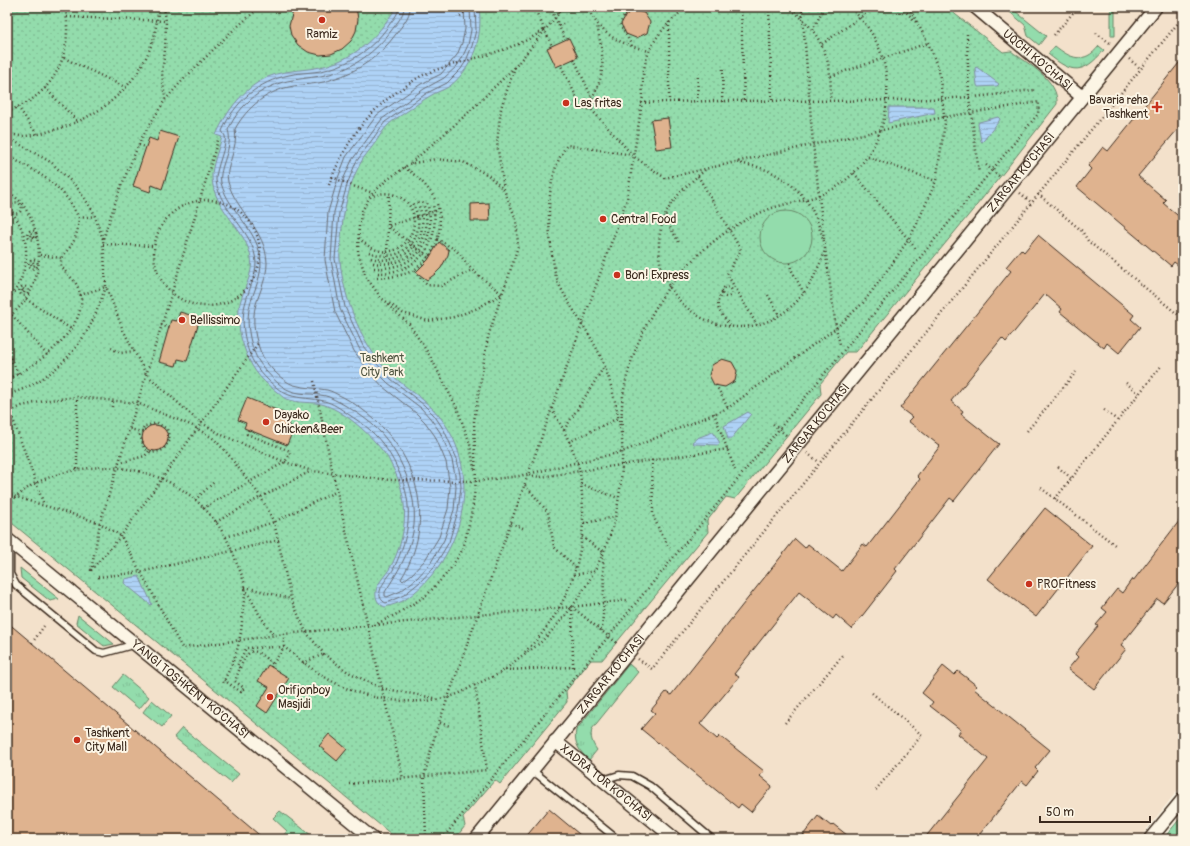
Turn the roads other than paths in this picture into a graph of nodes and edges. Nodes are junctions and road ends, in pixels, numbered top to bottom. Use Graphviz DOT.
graph roads {
  1 [pos="975,7"];
  2 [pos="1156,7"];
  3 [pos="1082,96"];
  4 [pos="8,540"];
  5 [pos="136,644"];
  6 [pos="556,741"];
  7 [pos="532,770"];
  8 [pos="602,780"];
  9 [pos="1183,799"];
  10 [pos="373,839"];
  11 [pos="476,839"];
  12 [pos="617,839"];
  13 [pos="675,839"];
  14 [pos="712,839"];
  15 [pos="1150,839"];
  1 -- 3 [label="street, UQCHI KO'CHASI"];
  2 -- 3 [label="street, ZARGAR KO'CHASI"];
  3 -- 6 [label="street, ZARGAR KO'CHASI"];
  4 -- 5 [label="street, YANGI TOSHKENT KO'CHASI"];
  4 -- 5 [label="lane"];
  5 -- 10 [label="street, YANGI TOSHKENT KO'CHASI"];
  6 -- 7 [label="street, ZARGAR KO'CHASI"];
  6 -- 8 [label="street, XADRA TOR KO'CHASI"];
  7 -- 11 [label="street, ZARGAR KO'CHASI"];
  7 -- 12 [label="lane"];
  8 -- 13 [label="street, XADRA TOR KO'CHASI"];
  8 -- 14 [label="lane"];
  9 -- 15 [label="street"];
}
